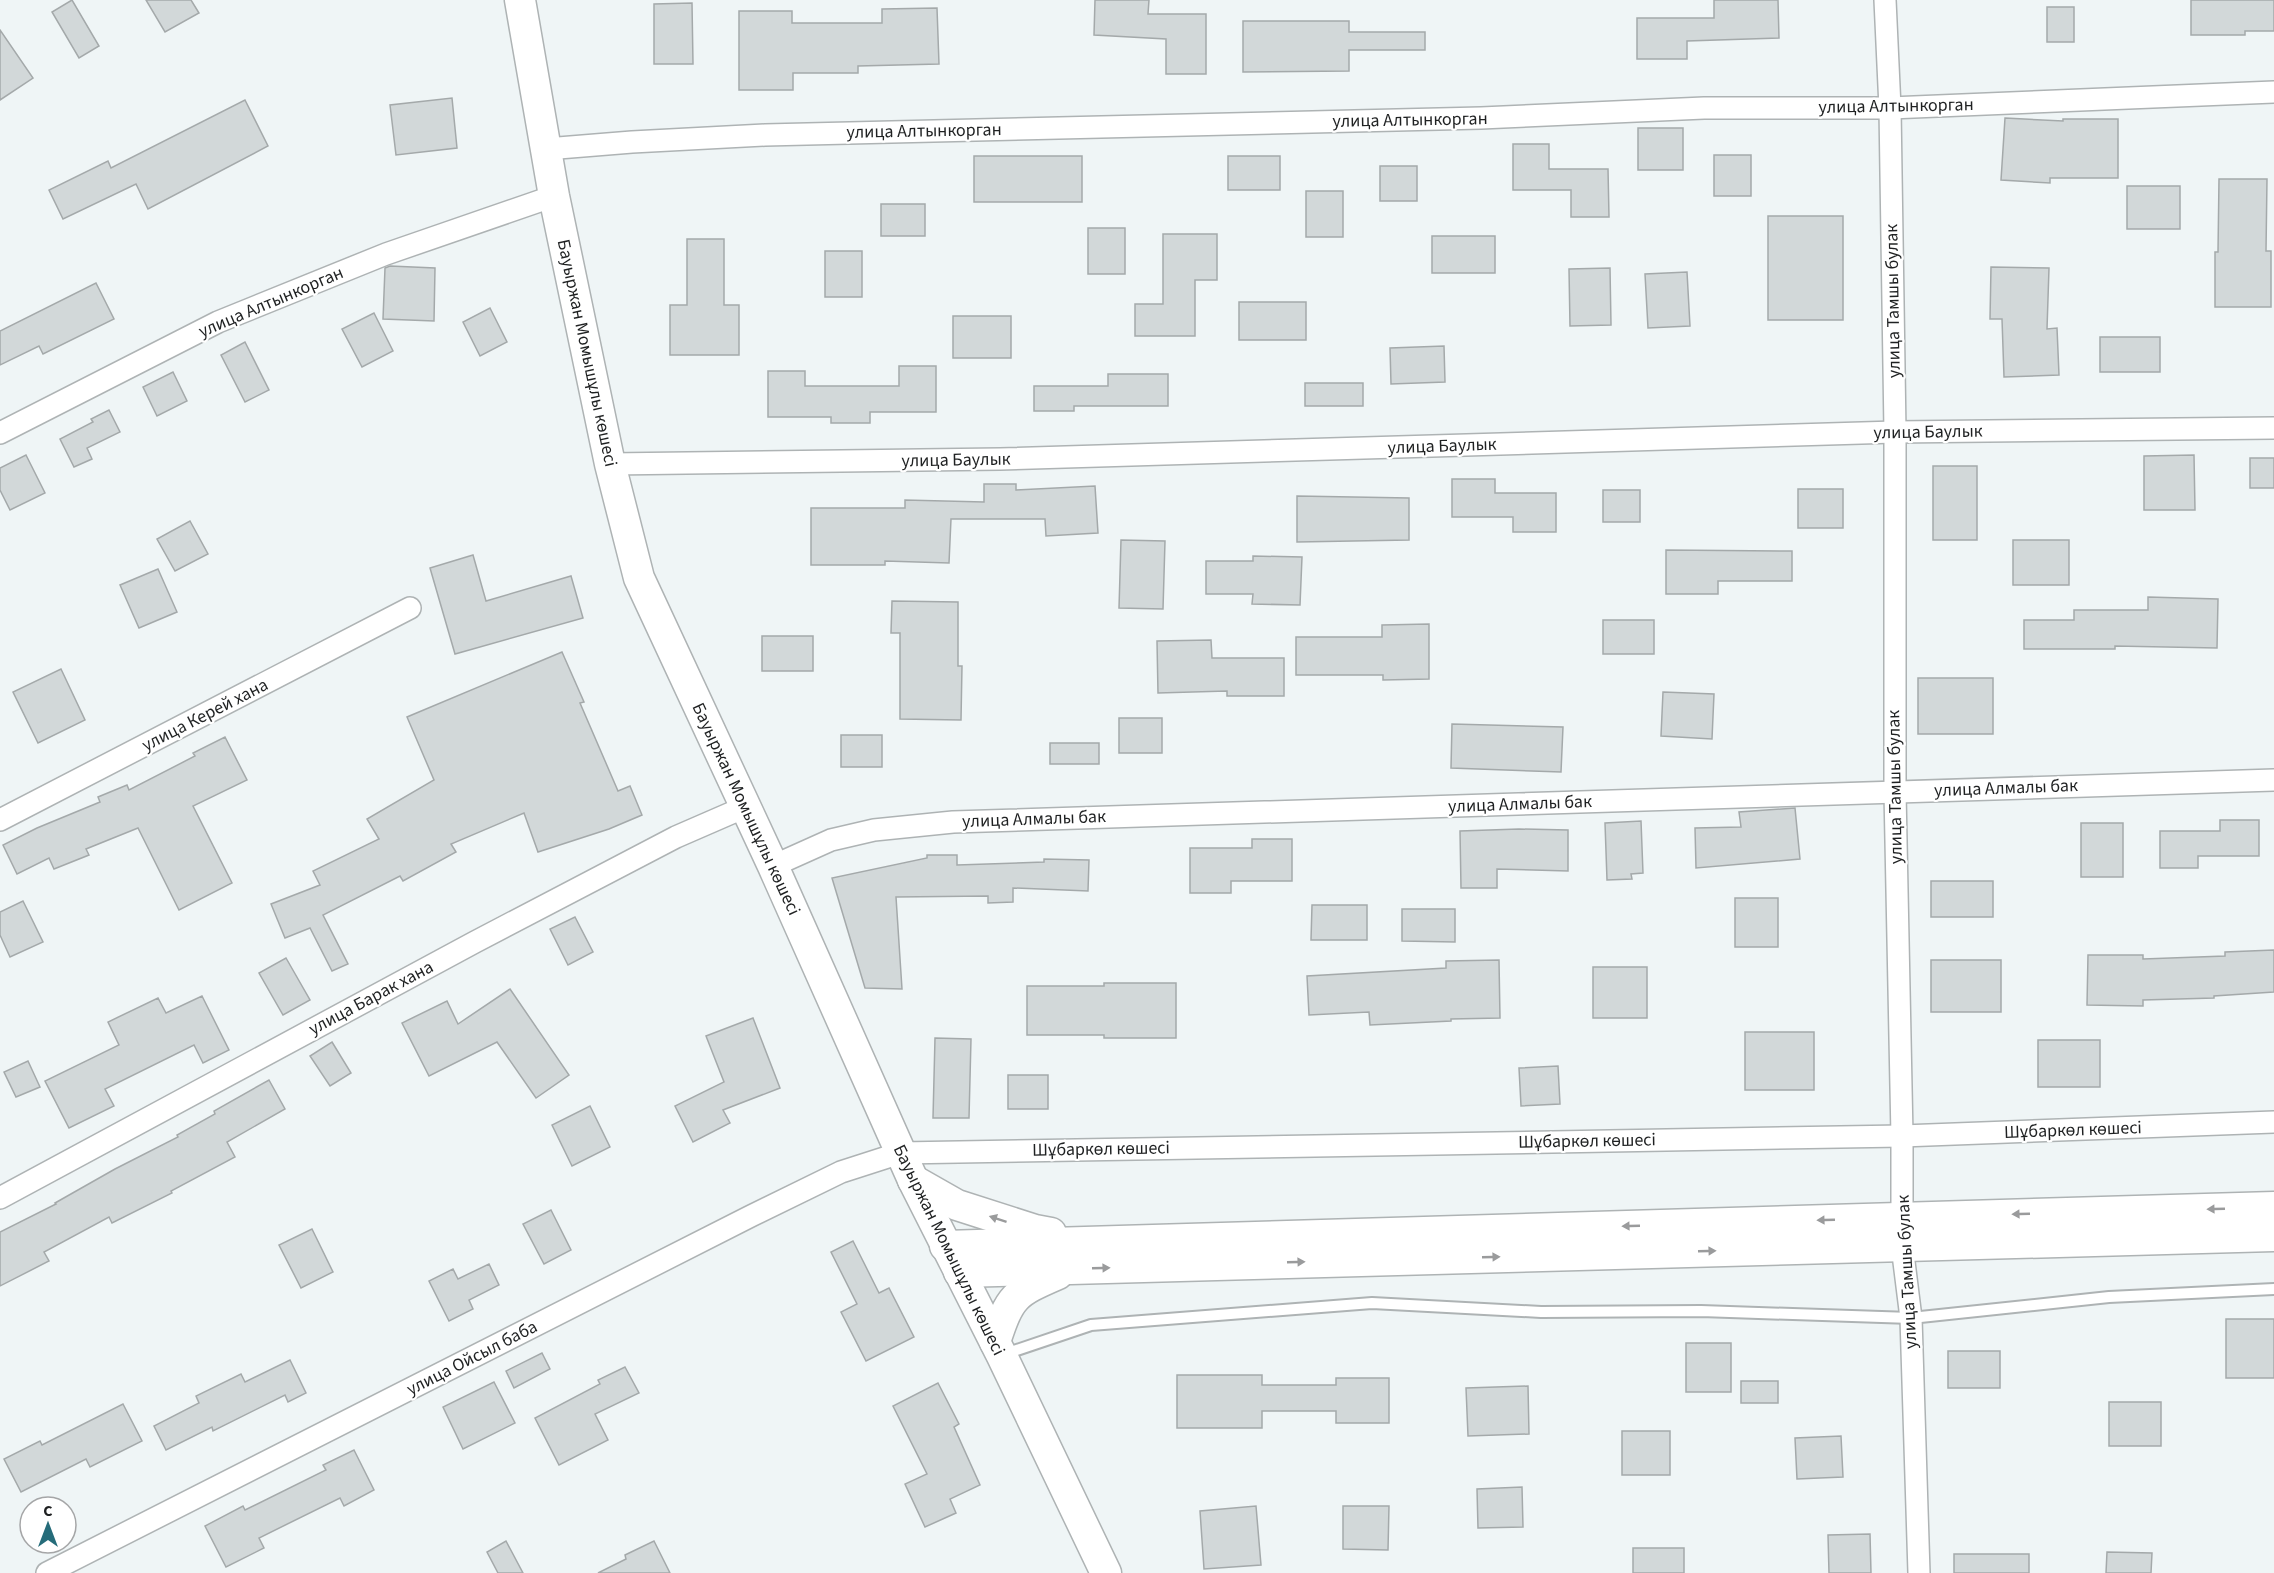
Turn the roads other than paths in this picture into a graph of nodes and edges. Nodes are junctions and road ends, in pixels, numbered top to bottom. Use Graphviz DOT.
graph roads {
  1 [pos="520,0"];
  2 [pos="1885,0"];
  3 [pos="2274,92"];
  4 [pos="1890,108"];
  5 [pos="546,149"];
  6 [pos="554,196"];
  7 [pos="2274,428"];
  8 [pos="1895,432"];
  9 [pos="0,433"];
  10 [pos="610,464"];
  11 [pos="410,609"];
  12 [pos="2274,780"];
  13 [pos="1894,792"];
  14 [pos="745,807"];
  15 [pos="0,820"];
  16 [pos="773,866"];
  17 [pos="2274,1122"];
  18 [pos="1902,1136"];
  19 [pos="900,1153"];
  20 [pos="913,1180"];
  21 [pos="0,1198"];
  22 [pos="2274,1207"];
  23 [pos="1902,1232"];
  24 [pos="2274,1236"];
  25 [pos="1095,1242"];
  26 [pos="952,1259"];
  27 [pos="1070,1269"];
  28 [pos="2274,1289"];
  29 [pos="1911,1318"];
  30 [pos="998,1349"];
  31 [pos="47,1573"];
  32 [pos="1106,1573"];
  33 [pos="1919,1573"];
  1 -- 5 [label="street, Бауыржан Момышұлы көшесі"];
  2 -- 4 [label="street, улица Тамшы булак"];
  3 -- 4 [label="street, улица Алтынкорган"];
  4 -- 5 [label="street, улица Алтынкорган"];
  4 -- 8 [label="street, улица Тамшы булак"];
  5 -- 6 [label="street, Бауыржан Момышұлы көшесі"];
  6 -- 9 [label="street, улица Алтынкорган"];
  6 -- 10 [label="street, Бауыржан Момышұлы көшесі"];
  7 -- 8 [label="street, улица Баулык"];
  8 -- 10 [label="street, улица Баулык"];
  8 -- 13 [label="street, улица Тамшы булак"];
  10 -- 14 [label="street, Бауыржан Момышұлы көшесі"];
  11 -- 15 [label="street, улица Керей хана"];
  12 -- 13 [label="street, улица Алмалы бак"];
  13 -- 16 [label="street, улица Алмалы бак"];
  13 -- 18 [label="street, улица Тамшы булак"];
  14 -- 16 [label="street, Бауыржан Момышұлы көшесі"];
  14 -- 21 [label="street, улица Барак хана"];
  16 -- 19 [label="street, Бауыржан Момышұлы көшесі"];
  17 -- 18 [label="street, Шұбаркөл көшесі"];
  18 -- 19 [label="street, Шұбаркөл көшесі"];
  18 -- 23 [label="street, улица Тамшы булак"];
  19 -- 20 [label="street, Бауыржан Момышұлы көшесі"];
  19 -- 31 [label="street, улица Ойсыл баба"];
  25 -- 20 [label="street, one-way"];
  20 -- 26 [label="street, Бауыржан Момышұлы көшесі"];
  22 -- 23 [label="street, one-way"];
  23 -- 24 [label="street"];
  23 -- 25 [label="street, one-way"];
  27 -- 23 [label="street, one-way"];
  23 -- 29 [label="street, улица Тамшы булак"];
  25 -- 26 [label="street"];
  26 -- 27 [label="street"];
  26 -- 30 [label="street, Бауыржан Момышұлы көшесі"];
  27 -- 30 [label="street"];
  28 -- 29 [label="lane"];
  29 -- 30 [label="lane"];
  29 -- 33 [label="street, улица Тамшы булак"];
  30 -- 32 [label="street, Бауыржан Момышұлы көшесі"];
}
